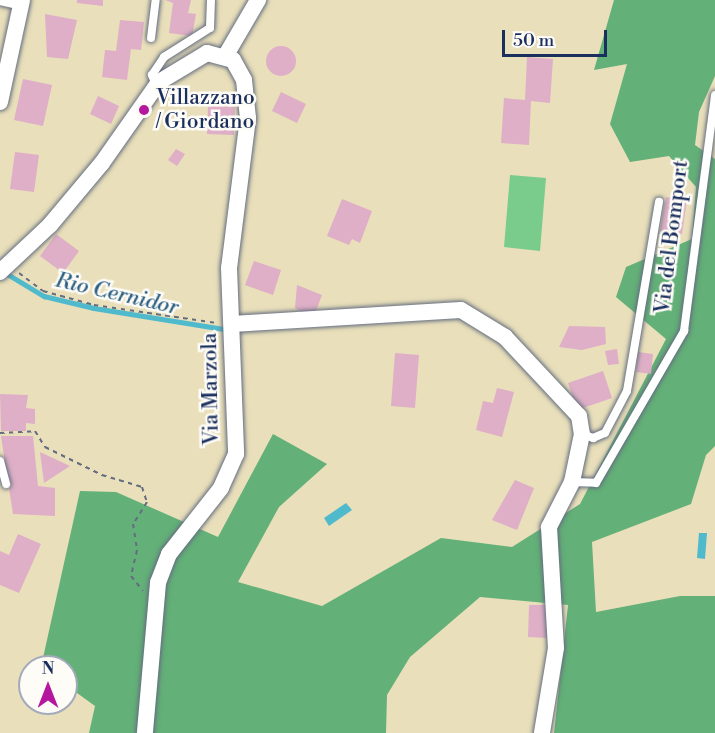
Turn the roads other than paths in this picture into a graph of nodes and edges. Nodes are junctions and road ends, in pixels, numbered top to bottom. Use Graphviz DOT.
graph roads {
  1 [pos="156,0"];
  2 [pos="212,0"];
  3 [pos="258,0"];
  4 [pos="0,1"];
  5 [pos="22,3"];
  6 [pos="152,38"];
  7 [pos="230,58"];
  8 [pos="4,75"];
  9 [pos="156,85"];
  10 [pos="715,94"];
  11 [pos="0,102"];
  12 [pos="659,202"];
  13 [pos="2,262"];
  14 [pos="232,324"];
  15 [pos="582,434"];
  16 [pos="0,461"];
  17 [pos="572,482"];
  18 [pos="6,484"];
  19 [pos="145,733"];
  20 [pos="542,733"];
  1 -- 6 [label="lane"];
  2 -- 9 [label="lane"];
  3 -- 7 [label="street"];
  4 -- 5 [label="lane"];
  5 -- 8 [label="street"];
  7 -- 9 [label="street"];
  7 -- 14 [label="street, Via Marzola"];
  8 -- 11 [label="street"];
  9 -- 13 [label="street"];
  10 -- 17 [label="lane, Via del Bomport"];
  12 -- 15 [label="lane, Via del Bomport"];
  14 -- 15 [label="street"];
  14 -- 19 [label="street, Via Marzola"];
  15 -- 17 [label="street"];
  16 -- 18 [label="lane"];
  17 -- 20 [label="street"];
}
